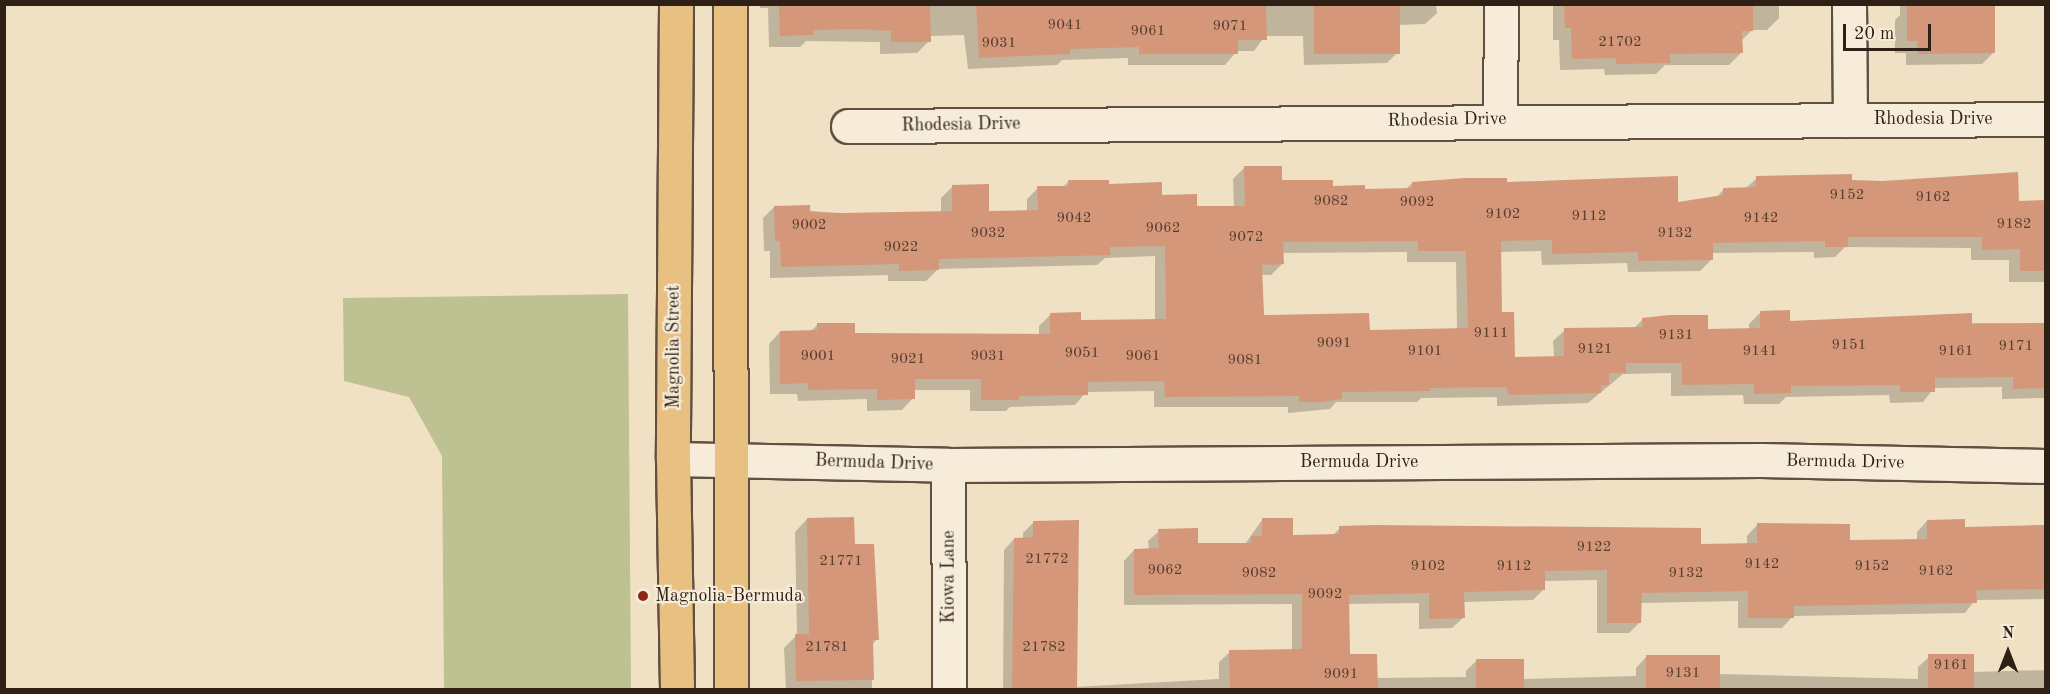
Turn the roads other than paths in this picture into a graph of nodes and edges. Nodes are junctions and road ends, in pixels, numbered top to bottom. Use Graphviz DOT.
graph roads {
  1 [pos="676,4"];
  2 [pos="730,4"];
  3 [pos="1501,4"];
  4 [pos="1849,4"];
  5 [pos="1500,119"];
  6 [pos="2046,119"];
  7 [pos="1850,120"];
  8 [pos="848,126"];
  9 [pos="674,459"];
  10 [pos="730,459"];
  11 [pos="948,465"];
  12 [pos="2046,466"];
  13 [pos="676,690"];
  14 [pos="731,690"];
  15 [pos="949,690"];
  1 -- 9 [label="main road, Magnolia Street"];
  2 -- 10 [label="main road"];
  3 -- 5 [label="street"];
  4 -- 7 [label="street"];
  5 -- 7 [label="street, Rhodesia Drive"];
  5 -- 8 [label="street, Rhodesia Drive"];
  6 -- 7 [label="street, Rhodesia Drive"];
  9 -- 10 [label="street, Bermuda Drive"];
  9 -- 13 [label="main road, Magnolia Street"];
  10 -- 11 [label="street, Bermuda Drive"];
  10 -- 14 [label="main road"];
  11 -- 12 [label="street, Bermuda Drive"];
  11 -- 15 [label="street, Kiowa Lane"];
}
